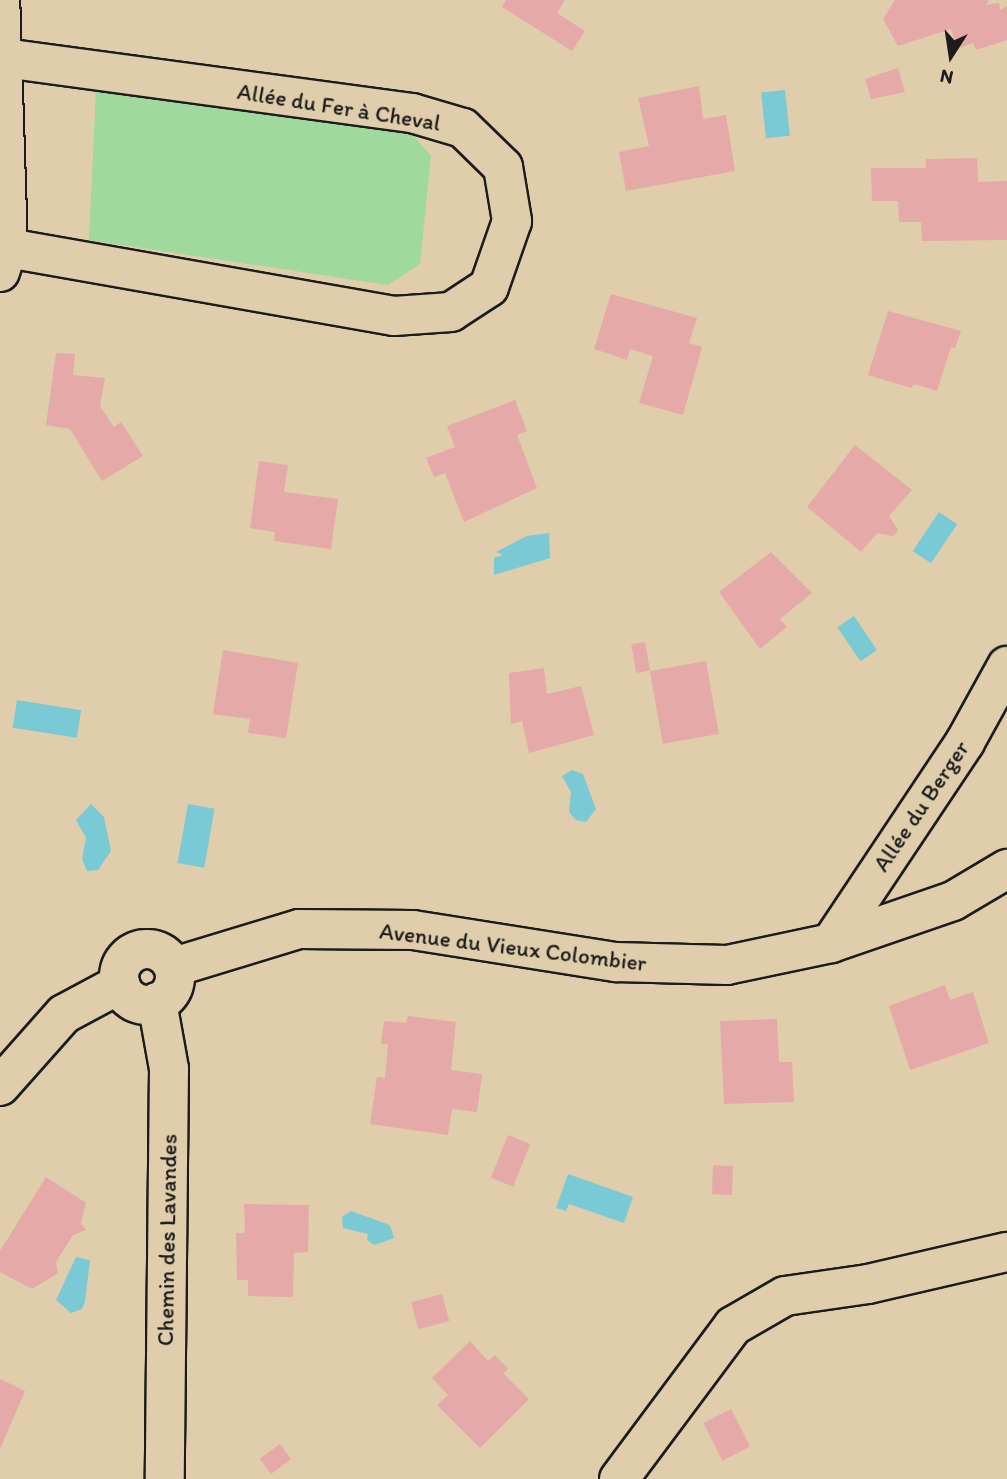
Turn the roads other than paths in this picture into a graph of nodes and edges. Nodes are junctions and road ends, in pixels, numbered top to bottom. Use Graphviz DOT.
graph roads {
  1 [pos="0,0"];
  2 [pos="4,58"];
  3 [pos="4,260"];
  4 [pos="1007,666"];
  5 [pos="1007,869"];
  6 [pos="831,943"];
  7 [pos="174,967"];
  8 [pos="120,984"];
  9 [pos="158,1002"];
  10 [pos="0,1086"];
  11 [pos="1007,1252"];
  12 [pos="165,1479"];
  13 [pos="619,1479"];
  1 -- 2 [label="street"];
  2 -- 3 [label="street"];
  2 -- 3 [label="street, Allée du Fer à Cheval"];
  4 -- 6 [label="street, Allée du Berger"];
  5 -- 6 [label="street, Avenue du Vieux Colombier"];
  6 -- 7 [label="street, Avenue du Vieux Colombier"];
  7 -- 8 [label="street"];
  7 -- 9 [label="street"];
  8 -- 9 [label="street"];
  8 -- 10 [label="street"];
  9 -- 12 [label="street, Chemin des Lavandes"];
  11 -- 13 [label="street"];
}
